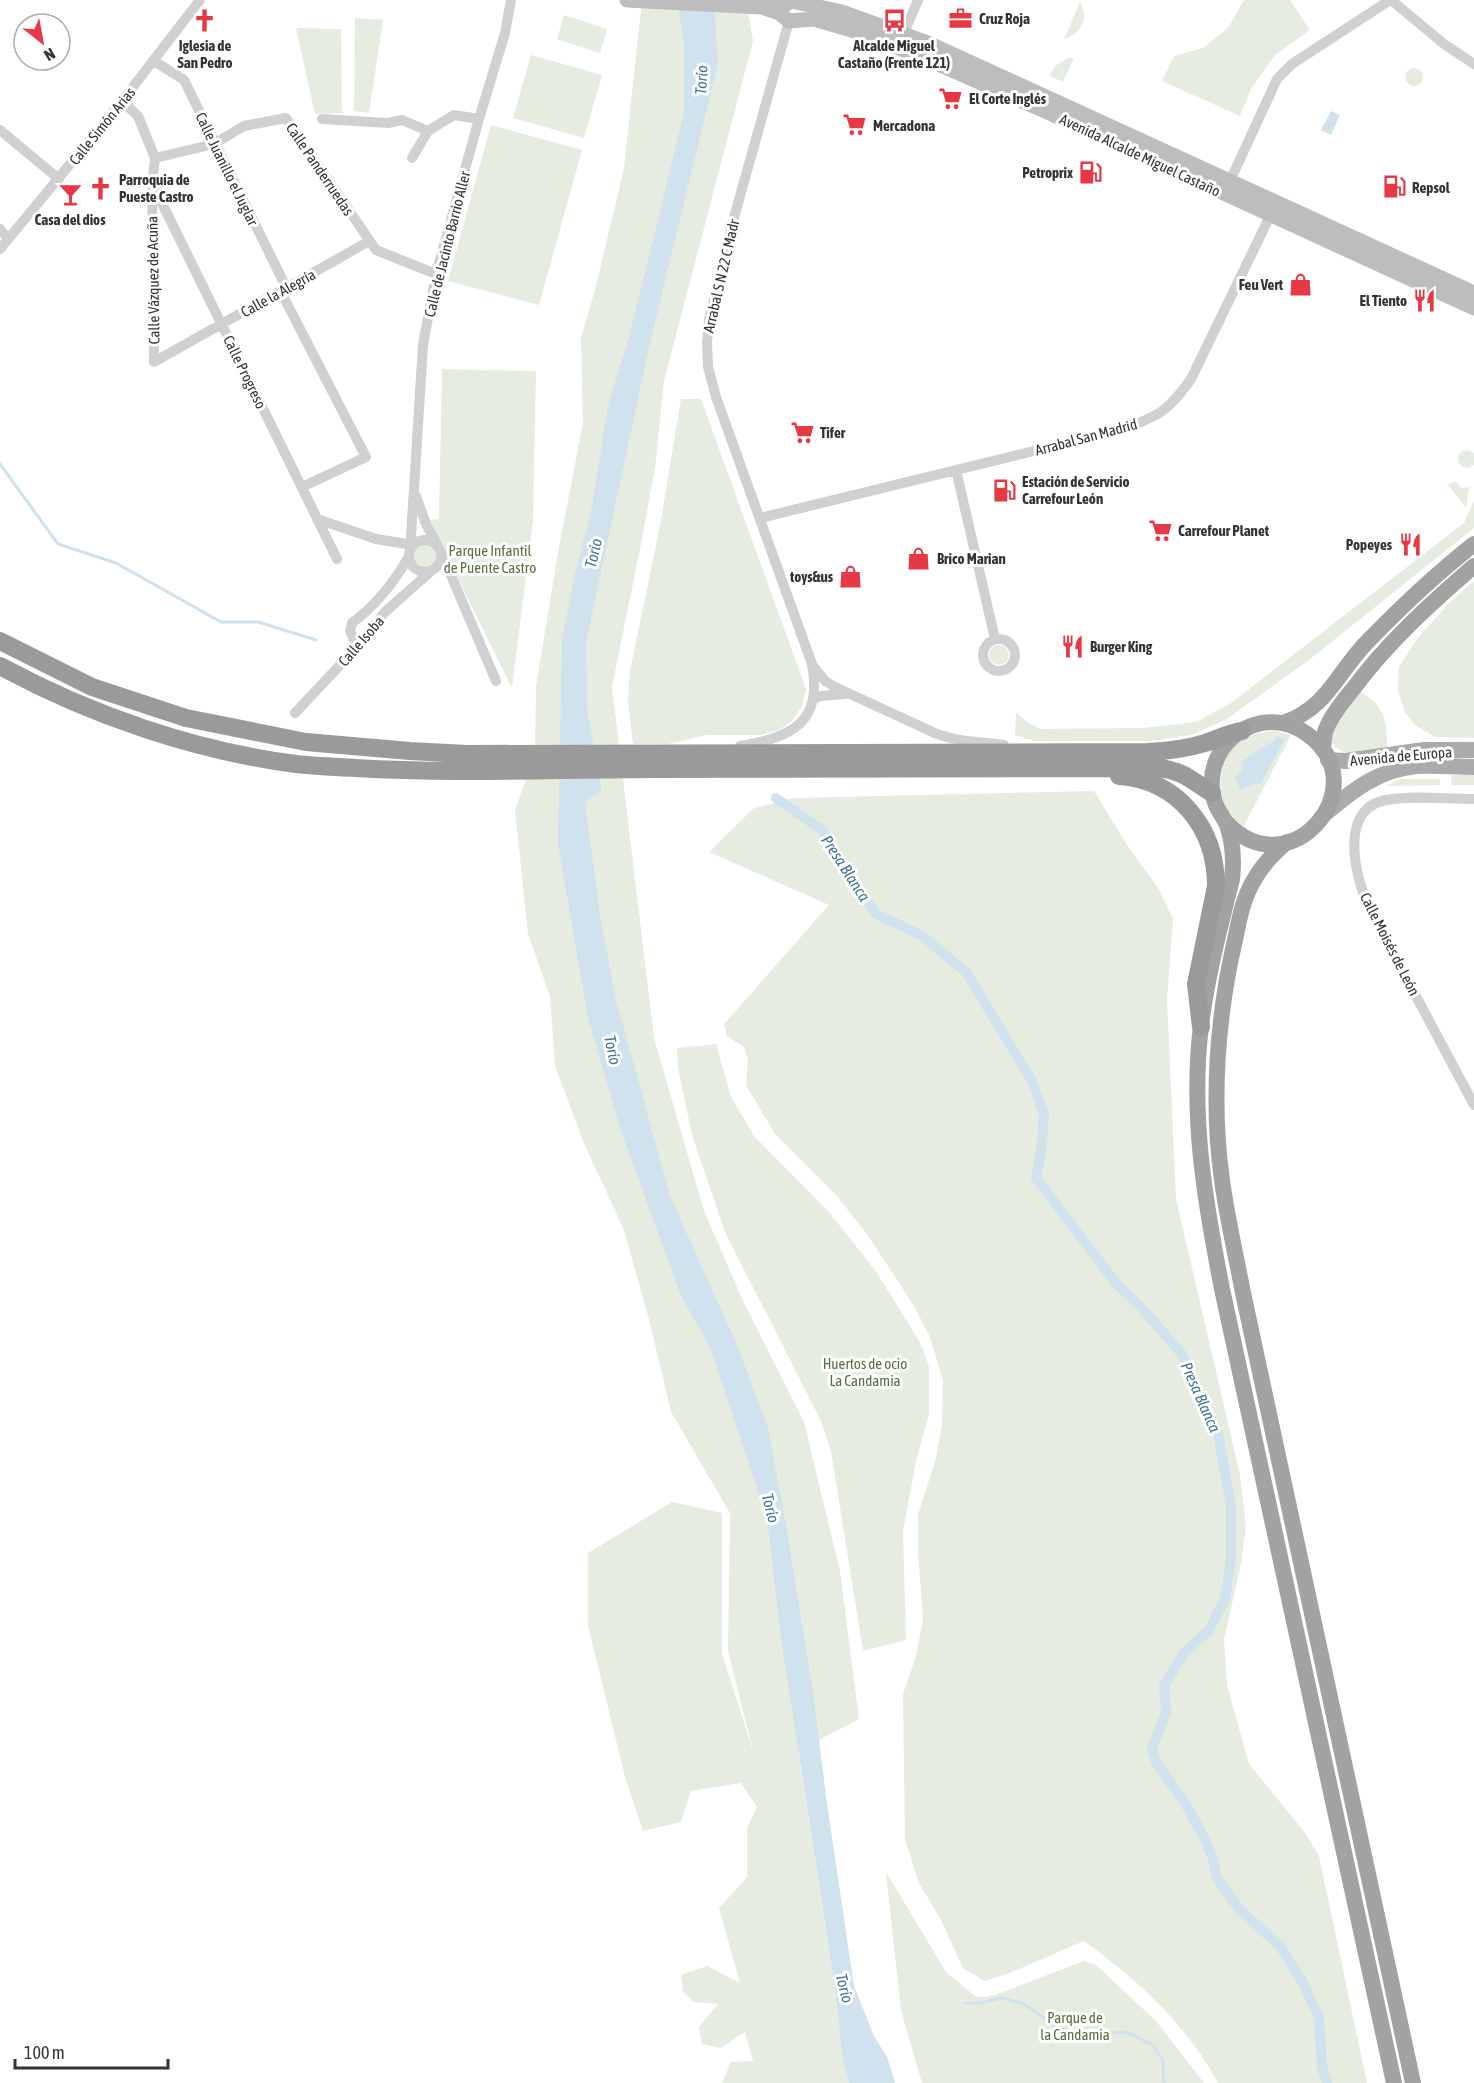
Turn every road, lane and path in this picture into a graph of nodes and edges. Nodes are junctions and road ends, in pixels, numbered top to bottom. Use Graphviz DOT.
graph roads {
  1 [pos="200,0"];
  2 [pos="511,0"];
  3 [pos="627,0"];
  4 [pos="918,0"];
  5 [pos="1390,0"];
  6 [pos="791,13"];
  7 [pos="904,33"];
  8 [pos="154,60"];
  9 [pos="1474,64"];
  10 [pos="122,101"];
  11 [pos="322,119"];
  12 [pos="479,120"];
  13 [pos="0,129"];
  14 [pos="428,131"];
  15 [pos="213,144"];
  16 [pos="154,158"];
  17 [pos="412,158"];
  18 [pos="59,179"];
  19 [pos="1230,181"];
  20 [pos="152,184"];
  21 [pos="1202,184"];
  22 [pos="1254,192"];
  23 [pos="1294,210"];
  24 [pos="1270,216"];
  25 [pos="0,229"];
  26 [pos="8,239"];
  27 [pos="369,241"];
  28 [pos="0,249"];
  29 [pos="436,274"];
  30 [pos="284,291"];
  31 [pos="1474,293"];
  32 [pos="1474,308"];
  33 [pos="221,323"];
  34 [pos="154,362"];
  35 [pos="956,470"];
  36 [pos="302,487"];
  37 [pos="415,492"];
  38 [pos="760,518"];
  39 [pos="317,519"];
  40 [pos="413,544"];
  41 [pos="1474,544"];
  42 [pos="439,549"];
  43 [pos="408,558"];
  44 [pos="337,559"];
  45 [pos="1474,567"];
  46 [pos="432,570"];
  47 [pos="454,581"];
  48 [pos="995,639"];
  49 [pos="0,641"];
  50 [pos="357,647"];
  51 [pos="812,664"];
  52 [pos="0,666"];
  53 [pos="496,681"];
  54 [pos="848,694"];
  55 [pos="814,699"];
  56 [pos="296,713"];
  57 [pos="1283,723"];
  58 [pos="1242,731"];
  59 [pos="1474,750"];
  60 [pos="708,752"];
  61 [pos="1024,753"];
  62 [pos="1325,755"];
  63 [pos="655,761"];
  64 [pos="1076,767"];
  65 [pos="1474,767"];
  66 [pos="1212,794"];
  67 [pos="1474,799"];
  68 [pos="1326,813"];
  69 [pos="1227,823"];
  70 [pos="1287,842"];
  71 [pos="1200,1027"];
  72 [pos="1474,1105"];
  73 [pos="1394,2083"];
  74 [pos="1413,2083"];
  1 -- 8 [label="street, Calle Simón Arias"];
  2 -- 12 [label="street, Calle de Jacinto Barrio Aller"];
  3 -- 6 [label="main road, Avenida Alcalde Miguel Castaño"];
  4 -- 7 [label="street"];
  5 -- 9 [label="street"];
  5 -- 19 [label="street"];
  6 -- 7 [label="main road, Avenida Alcalde Miguel Castaño"];
  6 -- 21 [label="main road, Avenida Alcalde Miguel Castaño"];
  6 -- 38 [label="street, Arrabal S N 22 C Madr"];
  7 -- 19 [label="main road, Avenida Alcalde Miguel Castaño"];
  8 -- 10 [label="street, Calle Simón Arias"];
  8 -- 15 [label="street, Calle Juanillo el Juglar"];
  10 -- 16 [label="street, Calle Vázquez de Acuña"];
  10 -- 18 [label="street, Calle Simón Arias"];
  11 -- 14 [label="street"];
  12 -- 14 [label="street"];
  12 -- 29 [label="street, Calle de Jacinto Barrio Aller"];
  13 -- 18 [label="street"];
  14 -- 17 [label="street"];
  15 -- 16 [label="street, Calle Panderruedas"];
  15 -- 27 [label="street, Calle Panderruedas"];
  15 -- 30 [label="street, Calle Juanillo el Juglar"];
  16 -- 20 [label="street, Calle Vázquez de Acuña"];
  18 -- 26 [label="street, Calle Simón Arias"];
  19 -- 21 [label="street"];
  19 -- 22 [label="main road, Avenida Alcalde Miguel Castaño"];
  20 -- 33 [label="street, Calle Progreso"];
  20 -- 34 [label="street, Calle Vázquez de Acuña"];
  21 -- 24 [label="main road, Avenida Alcalde Miguel Castaño"];
  22 -- 23 [label="main road, Avenida Alcalde Miguel Castaño"];
  22 -- 24 [label="street"];
  23 -- 24 [label="street"];
  23 -- 31 [label="main road, Avenida Alcalde Miguel Castaño"];
  24 -- 32 [label="main road, Avenida Alcalde Miguel Castaño"];
  24 -- 35 [label="street, Arrabal San Madrid"];
  25 -- 26 [label="street"];
  26 -- 28 [label="street, Calle Simón Arias"];
  27 -- 29 [label="street, Calle Panderruedas"];
  27 -- 30 [label="street, Calle la Alegría"];
  29 -- 37 [label="street, Calle de Jacinto Barrio Aller"];
  30 -- 33 [label="street, Calle la Alegría"];
  30 -- 36 [label="street, Calle Juanillo el Juglar"];
  33 -- 34 [label="street, Calle la Alegría"];
  33 -- 36 [label="street, Calle Progreso"];
  35 -- 38 [label="street, Arrabal San Madrid"];
  35 -- 48 [label="street"];
  36 -- 39 [label="street, Calle Progreso"];
  37 -- 40 [label="street, Calle de Jacinto Barrio Aller"];
  37 -- 42 [label="street, Calle de Jacinto Barrio Aller"];
  38 -- 51 [label="street, Arrabal S N 22 C Madr"];
  39 -- 40 [label="street"];
  39 -- 44 [label="street, Calle Progreso"];
  40 -- 42 [label="street"];
  40 -- 43 [label="street"];
  41 -- 57 [label="highway"];
  42 -- 46 [label="street"];
  42 -- 47 [label="street, Calle de Jacinto Barrio Aller"];
  43 -- 46 [label="street"];
  43 -- 50 [label="street"];
  45 -- 62 [label="highway"];
  46 -- 47 [label="street"];
  46 -- 50 [label="street, Calle Isoba"];
  47 -- 53 [label="street, Calle de Jacinto Barrio Aller"];
  49 -- 63 [label="highway"];
  50 -- 56 [label="street, Calle Isoba"];
  51 -- 54 [label="street, Arrabal S N 22 C Madr"];
  51 -- 55 [label="street, Arrabal S N 22 C Madr"];
  52 -- 63 [label="highway"];
  54 -- 55 [label="street, Arrabal S N 22 C Madr"];
  54 -- 61 [label="street, Arrabal S N 22 C Madr"];
  55 -- 60 [label="street"];
  57 -- 58 [label="highway"];
  57 -- 62 [label="highway"];
  58 -- 61 [label="highway"];
  58 -- 66 [label="highway"];
  59 -- 62 [label="main road, Avenida de Europa"];
  60 -- 61 [label="highway"];
  60 -- 63 [label="highway"];
  62 -- 68 [label="highway"];
  63 -- 64 [label="highway"];
  64 -- 66 [label="highway"];
  64 -- 71 [label="highway"];
  65 -- 68 [label="main road, Avenida de Europa"];
  66 -- 69 [label="highway"];
  67 -- 72 [label="street, Calle Moisés de León"];
  68 -- 70 [label="highway"];
  69 -- 70 [label="highway"];
  69 -- 71 [label="highway"];
  70 -- 74 [label="highway"];
  71 -- 73 [label="highway"];
}
